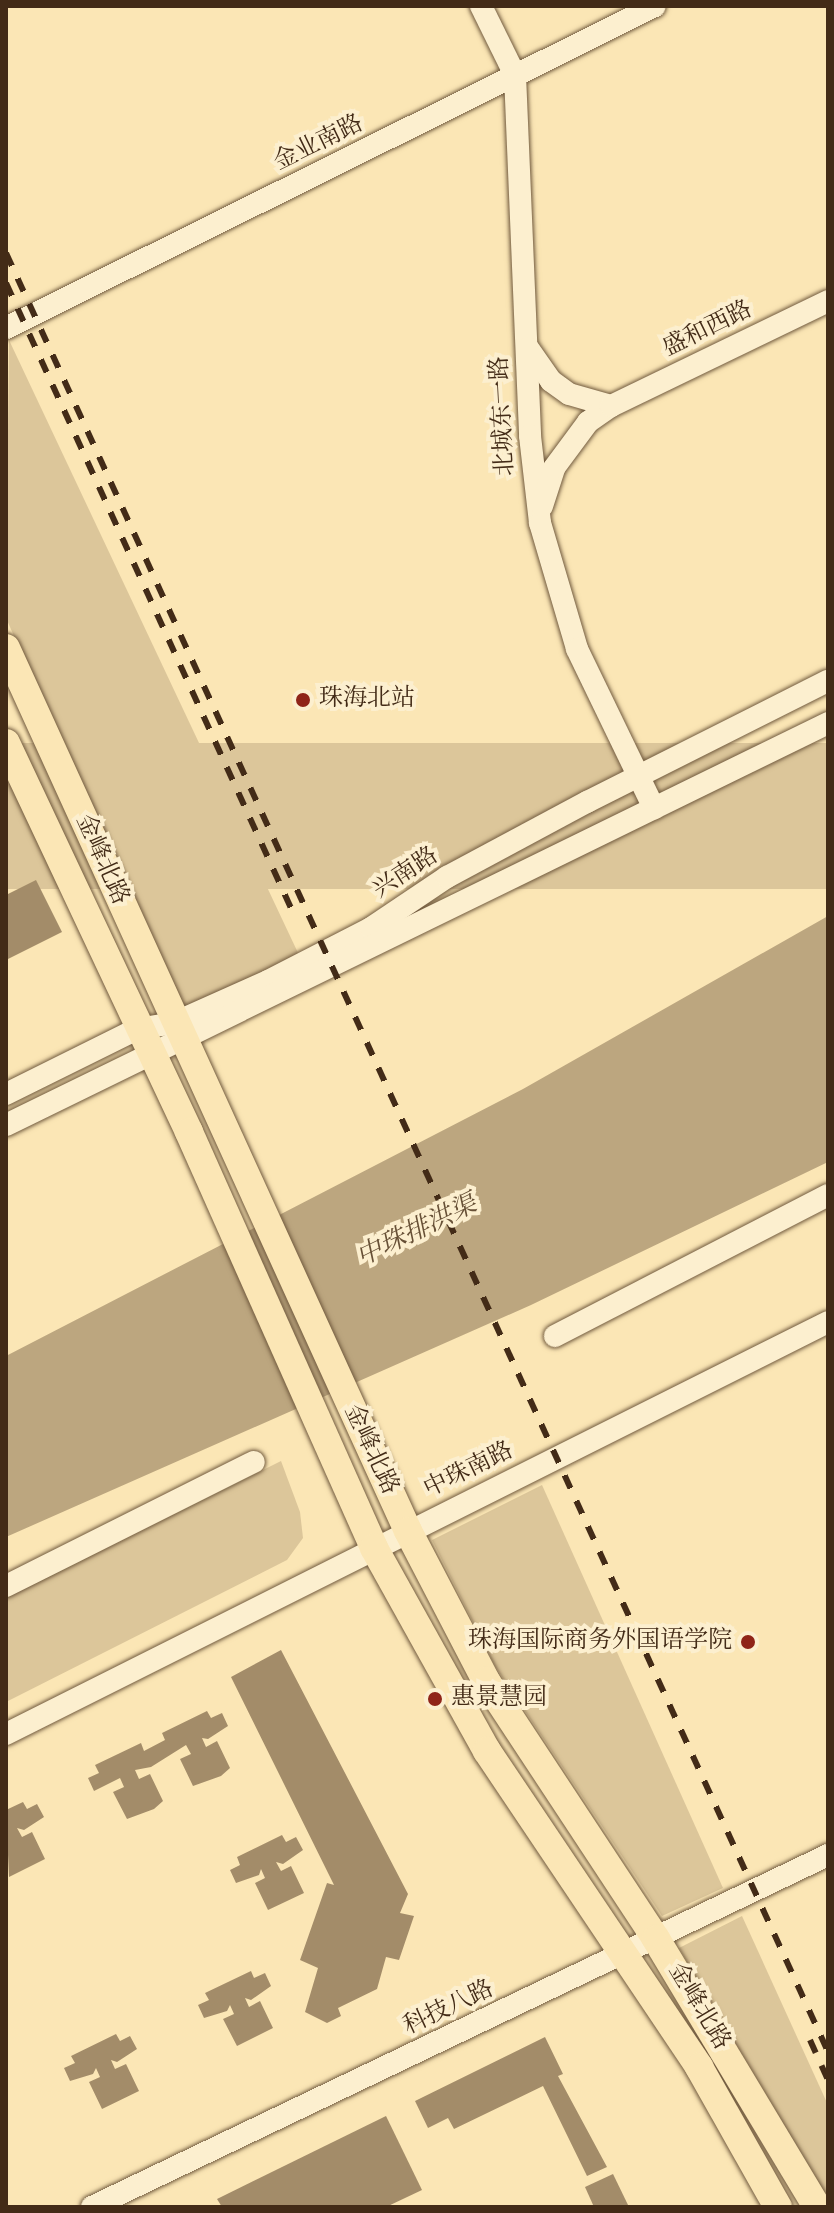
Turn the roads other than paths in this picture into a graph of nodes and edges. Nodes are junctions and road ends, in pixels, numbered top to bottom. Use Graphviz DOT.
graph roads {
  1 [pos="481,6"];
  2 [pos="655,6"];
  3 [pos="515,75"];
  4 [pos="828,301"];
  5 [pos="6,328"];
  6 [pos="526,344"];
  7 [pos="611,406"];
  8 [pos="540,523"];
  9 [pos="6,648"];
  10 [pos="828,681"];
  11 [pos="828,723"];
  12 [pos="6,743"];
  13 [pos="638,775"];
  14 [pos="654,808"];
  15 [pos="179,1032"];
  16 [pos="143,1041"];
  17 [pos="6,1094"];
  18 [pos="6,1125"];
  19 [pos="828,1195"];
  20 [pos="828,1322"];
  21 [pos="555,1336"];
  22 [pos="254,1462"];
  23 [pos="408,1531"];
  24 [pos="374,1548"];
  25 [pos="6,1586"];
  26 [pos="6,1734"];
  27 [pos="828,1855"];
  28 [pos="656,1939"];
  29 [pos="622,1956"];
  30 [pos="92,2207"];
  31 [pos="778,2207"];
  32 [pos="817,2207"];
  1 -- 3 [label="street, 北城东一路"];
  2 -- 3 [label="street, 金业南路"];
  3 -- 5 [label="street, 金业南路"];
  3 -- 6 [label="street, 北城东一路"];
  4 -- 7 [label="street, 盛和西路"];
  6 -- 7 [label="street"];
  6 -- 8 [label="street, 北城东一路"];
  7 -- 8 [label="street, 盛和西路"];
  8 -- 13 [label="street, 北城东一路"];
  9 -- 15 [label="main road, 金峰北路"];
  10 -- 13 [label="street, 兴南路"];
  11 -- 14 [label="street, 兴南路"];
  12 -- 16 [label="main road, 金峰北路"];
  13 -- 14 [label="street, 北城东一路"];
  13 -- 15 [label="street, 兴南路"];
  14 -- 15 [label="street, 兴南路"];
  15 -- 16 [label="street, 兴南路"];
  15 -- 23 [label="main road, 金峰北路"];
  16 -- 17 [label="street, 兴南路"];
  16 -- 18 [label="street, 兴南路"];
  16 -- 24 [label="main road, 金峰北路"];
  19 -- 21 [label="street"];
  20 -- 23 [label="street, 中珠南路"];
  22 -- 25 [label="street"];
  23 -- 24 [label="street, 中珠南路"];
  23 -- 28 [label="main road, 金峰北路"];
  24 -- 26 [label="street, 中珠南路"];
  24 -- 29 [label="main road, 金峰北路"];
  27 -- 28 [label="street, 科技八路"];
  28 -- 29 [label="street, 科技八路"];
  28 -- 32 [label="main road, 金峰北路"];
  29 -- 30 [label="street, 科技八路"];
  29 -- 31 [label="main road, 金峰北路"];
}
